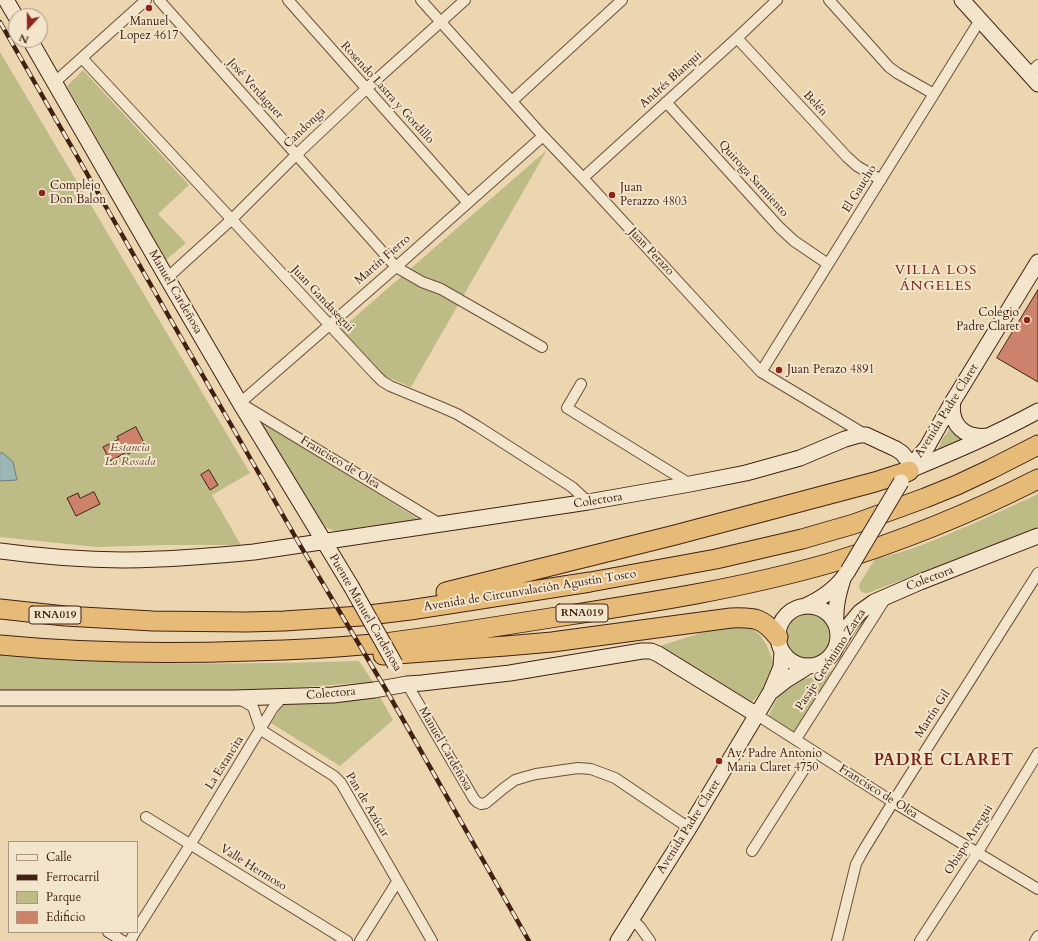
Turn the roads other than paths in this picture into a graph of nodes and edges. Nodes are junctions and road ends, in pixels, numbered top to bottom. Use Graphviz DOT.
graph roads {
  1 [pos="146,0"];
  2 [pos="159,0"];
  3 [pos="288,0"];
  4 [pos="420,0"];
  5 [pos="465,0"];
  6 [pos="622,0"];
  7 [pos="777,0"];
  8 [pos="829,0"];
  9 [pos="962,0"];
  10 [pos="980,20"];
  11 [pos="440,22"];
  12 [pos="737,38"];
  13 [pos="35,48"];
  14 [pos="82,58"];
  15 [pos="1035,74"];
  16 [pos="55,82"];
  17 [pos="366,89"];
  18 [pos="934,94"];
  19 [pos="512,101"];
  20 [pos="666,102"];
  21 [pos="543,136"];
  22 [pos="296,155"];
  23 [pos="583,178"];
  24 [pos="881,180"];
  25 [pos="468,203"];
  26 [pos="231,220"];
  27 [pos="1038,262"];
  28 [pos="828,264"];
  29 [pos="396,267"];
  30 [pos="167,278"];
  31 [pos="329,325"];
  32 [pos="542,347"];
  33 [pos="761,372"];
  34 [pos="581,384"];
  35 [pos="953,401"];
  36 [pos="240,403"];
  37 [pos="1038,411"];
  38 [pos="866,435"];
  39 [pos="989,436"];
  40 [pos="1038,445"];
  41 [pos="1038,479"];
  42 [pos="897,480"];
  43 [pos="690,484"];
  44 [pos="588,502"];
  45 [pos="440,524"];
  46 [pos="1038,536"];
  47 [pos="324,542"];
  48 [pos="0,551"];
  49 [pos="1038,573"];
  50 [pos="845,575"];
  51 [pos="888,595"];
  52 [pos="805,606"];
  53 [pos="0,609"];
  54 [pos="246,622"];
  55 [pos="836,624"];
  56 [pos="780,644"];
  57 [pos="838,644"];
  58 [pos="0,645"];
  59 [pos="262,651"];
  60 [pos="658,654"];
  61 [pos="807,667"];
  62 [pos="406,684"];
  63 [pos="771,691"];
  64 [pos="284,697"];
  65 [pos="0,698"];
  66 [pos="234,698"];
  67 [pos="757,715"];
  68 [pos="261,730"];
  69 [pos="796,739"];
  70 [pos="815,752"];
  71 [pos="1038,753"];
  72 [pos="892,802"];
  73 [pos="146,817"];
  74 [pos="689,828"];
  75 [pos="190,845"];
  76 [pos="752,851"];
  77 [pos="978,852"];
  78 [pos="397,882"];
  79 [pos="1038,889"];
  80 [pos="632,919"];
  81 [pos="138,927"];
  82 [pos="110,933"];
  83 [pos="1038,936"];
  84 [pos="123,941"];
  85 [pos="347,941"];
  86 [pos="360,941"];
  87 [pos="432,941"];
  88 [pos="618,941"];
  89 [pos="650,941"];
  90 [pos="837,941"];
  91 [pos="920,941"];
  92 [pos="1035,941"];
  1 -- 14 [label="street"];
  2 -- 22 [label="street, José Verdaguer"];
  3 -- 17 [label="street, Rosendo Lastra y Gordillo"];
  4 -- 11 [label="street, Juan Perazo"];
  5 -- 11 [label="street, Candonga"];
  6 -- 19 [label="street"];
  7 -- 12 [label="street, Andrés Blanqui"];
  8 -- 18 [label="street"];
  9 -- 10 [label="main road"];
  10 -- 15 [label="main road"];
  10 -- 18 [label="street, El Gaucho"];
  11 -- 17 [label="street, Candonga"];
  11 -- 19 [label="street, Juan Perazo"];
  12 -- 20 [label="street, Andrés Blanqui"];
  12 -- 24 [label="street, Belén"];
  13 -- 16 [label="main road, Manuel Cardeñosa"];
  14 -- 16 [label="street"];
  14 -- 26 [label="street, Juan Gandasegui"];
  16 -- 30 [label="main road, Manuel Cardeñosa"];
  17 -- 22 [label="street, Candonga"];
  17 -- 25 [label="street, Rosendo Lastra y Gordillo"];
  18 -- 24 [label="street, El Gaucho"];
  19 -- 21 [label="street, Juan Perazo"];
  20 -- 23 [label="street, Andrés Blanqui"];
  20 -- 28 [label="street, Quiroga Sarmiento"];
  21 -- 23 [label="street, Juan Perazo"];
  21 -- 25 [label="street, Martín Fierro"];
  22 -- 26 [label="street, Candonga"];
  22 -- 29 [label="street, José Verdaguer"];
  23 -- 33 [label="street, Juan Perazo"];
  24 -- 28 [label="street, El Gaucho"];
  25 -- 29 [label="street, Martín Fierro"];
  26 -- 30 [label="street, Candonga"];
  26 -- 31 [label="street, Juan Gandasegui"];
  27 -- 35 [label="main road, Avenida Padre Claret"];
  28 -- 33 [label="street, El Gaucho"];
  29 -- 31 [label="street, Martín Fierro"];
  29 -- 32 [label="street, José Verdaguer"];
  30 -- 36 [label="main road, Manuel Cardeñosa"];
  31 -- 36 [label="street, Martín Fierro"];
  31 -- 44 [label="street, Juan Gandasegui"];
  33 -- 38 [label="street, Juan Perazo"];
  34 -- 43 [label="street"];
  35 -- 39 [label="main road"];
  35 -- 42 [label="main road, Avenida Padre Claret"];
  36 -- 45 [label="street, Francisco de Olea"];
  36 -- 47 [label="main road, Manuel Cardeñosa"];
  37 -- 39 [label="main road"];
  38 -- 42 [label="main road, Juan Perazo"];
  38 -- 43 [label="main road, Colectora"];
  39 -- 42 [label="main road"];
  40 -- 54 [label="highway, Avenida de Circunvalación Agustín Tosco / RNA019"];
  41 -- 59 [label="highway, RNA019"];
  42 -- 50 [label="main road, Avenida Padre Claret, bridge"];
  42 -- 54 [label="highway"];
  43 -- 44 [label="main road, Colectora"];
  44 -- 45 [label="main road, Colectora"];
  45 -- 47 [label="main road, Colectora"];
  46 -- 51 [label="main road, Colectora"];
  47 -- 48 [label="main road, Colectora"];
  47 -- 62 [label="main road, Puente Manuel Cardeñosa, bridge"];
  49 -- 72 [label="street, Martín Gil"];
  50 -- 52 [label="main road, Avenida Padre Claret"];
  50 -- 55 [label="main road, Avenida Padre Claret"];
  51 -- 57 [label="main road, Colectora"];
  51 -- 69 [label="street, Pasaje Gerónimo Zarza"];
  52 -- 55 [label="main road"];
  52 -- 56 [label="main road"];
  53 -- 54 [label="highway, Avenida de Circunvalación Agustín Tosco / RNA019"];
  55 -- 57 [label="main road"];
  56 -- 59 [label="highway"];
  56 -- 61 [label="main road"];
  56 -- 63 [label="main road, Avenida Padre Claret"];
  57 -- 61 [label="main road"];
  58 -- 59 [label="highway, RNA019"];
  60 -- 62 [label="main road, Colectora"];
  60 -- 67 [label="main road, Francisco de Olea"];
  61 -- 63 [label="main road, Avenida Padre Claret"];
  62 -- 64 [label="main road, Colectora"];
  62 -- 74 [label="street, Manuel Cardeñosa"];
  63 -- 67 [label="main road, Avenida Padre Claret"];
  64 -- 66 [label="main road, Colectora"];
  64 -- 68 [label="street, La Estancita"];
  65 -- 66 [label="main road, Colectora"];
  66 -- 68 [label="street"];
  67 -- 69 [label="street, Francisco de Olea"];
  67 -- 74 [label="main road, Avenida Padre Claret"];
  68 -- 75 [label="street, La Estancita"];
  68 -- 78 [label="street, Pan de Azúcar"];
  69 -- 70 [label="street, Francisco de Olea"];
  70 -- 72 [label="street, Francisco de Olea"];
  70 -- 76 [label="street"];
  71 -- 77 [label="street, Obispo Arregui"];
  72 -- 77 [label="street, Francisco de Olea"];
  72 -- 90 [label="street, Martín Gil"];
  73 -- 75 [label="street, Valle Hermoso"];
  74 -- 80 [label="main road, Avenida Padre Claret"];
  75 -- 81 [label="street, La Estancita"];
  75 -- 85 [label="street, Valle Hermoso"];
  77 -- 79 [label="street, Francisco de Olea"];
  77 -- 91 [label="street, Obispo Arregui"];
  78 -- 86 [label="street"];
  78 -- 87 [label="street, Pan de Azúcar"];
  80 -- 88 [label="main road, Avenida Padre Claret"];
  80 -- 89 [label="street"];
  82 -- 84 [label="street"];
  83 -- 92 [label="street"];
}
